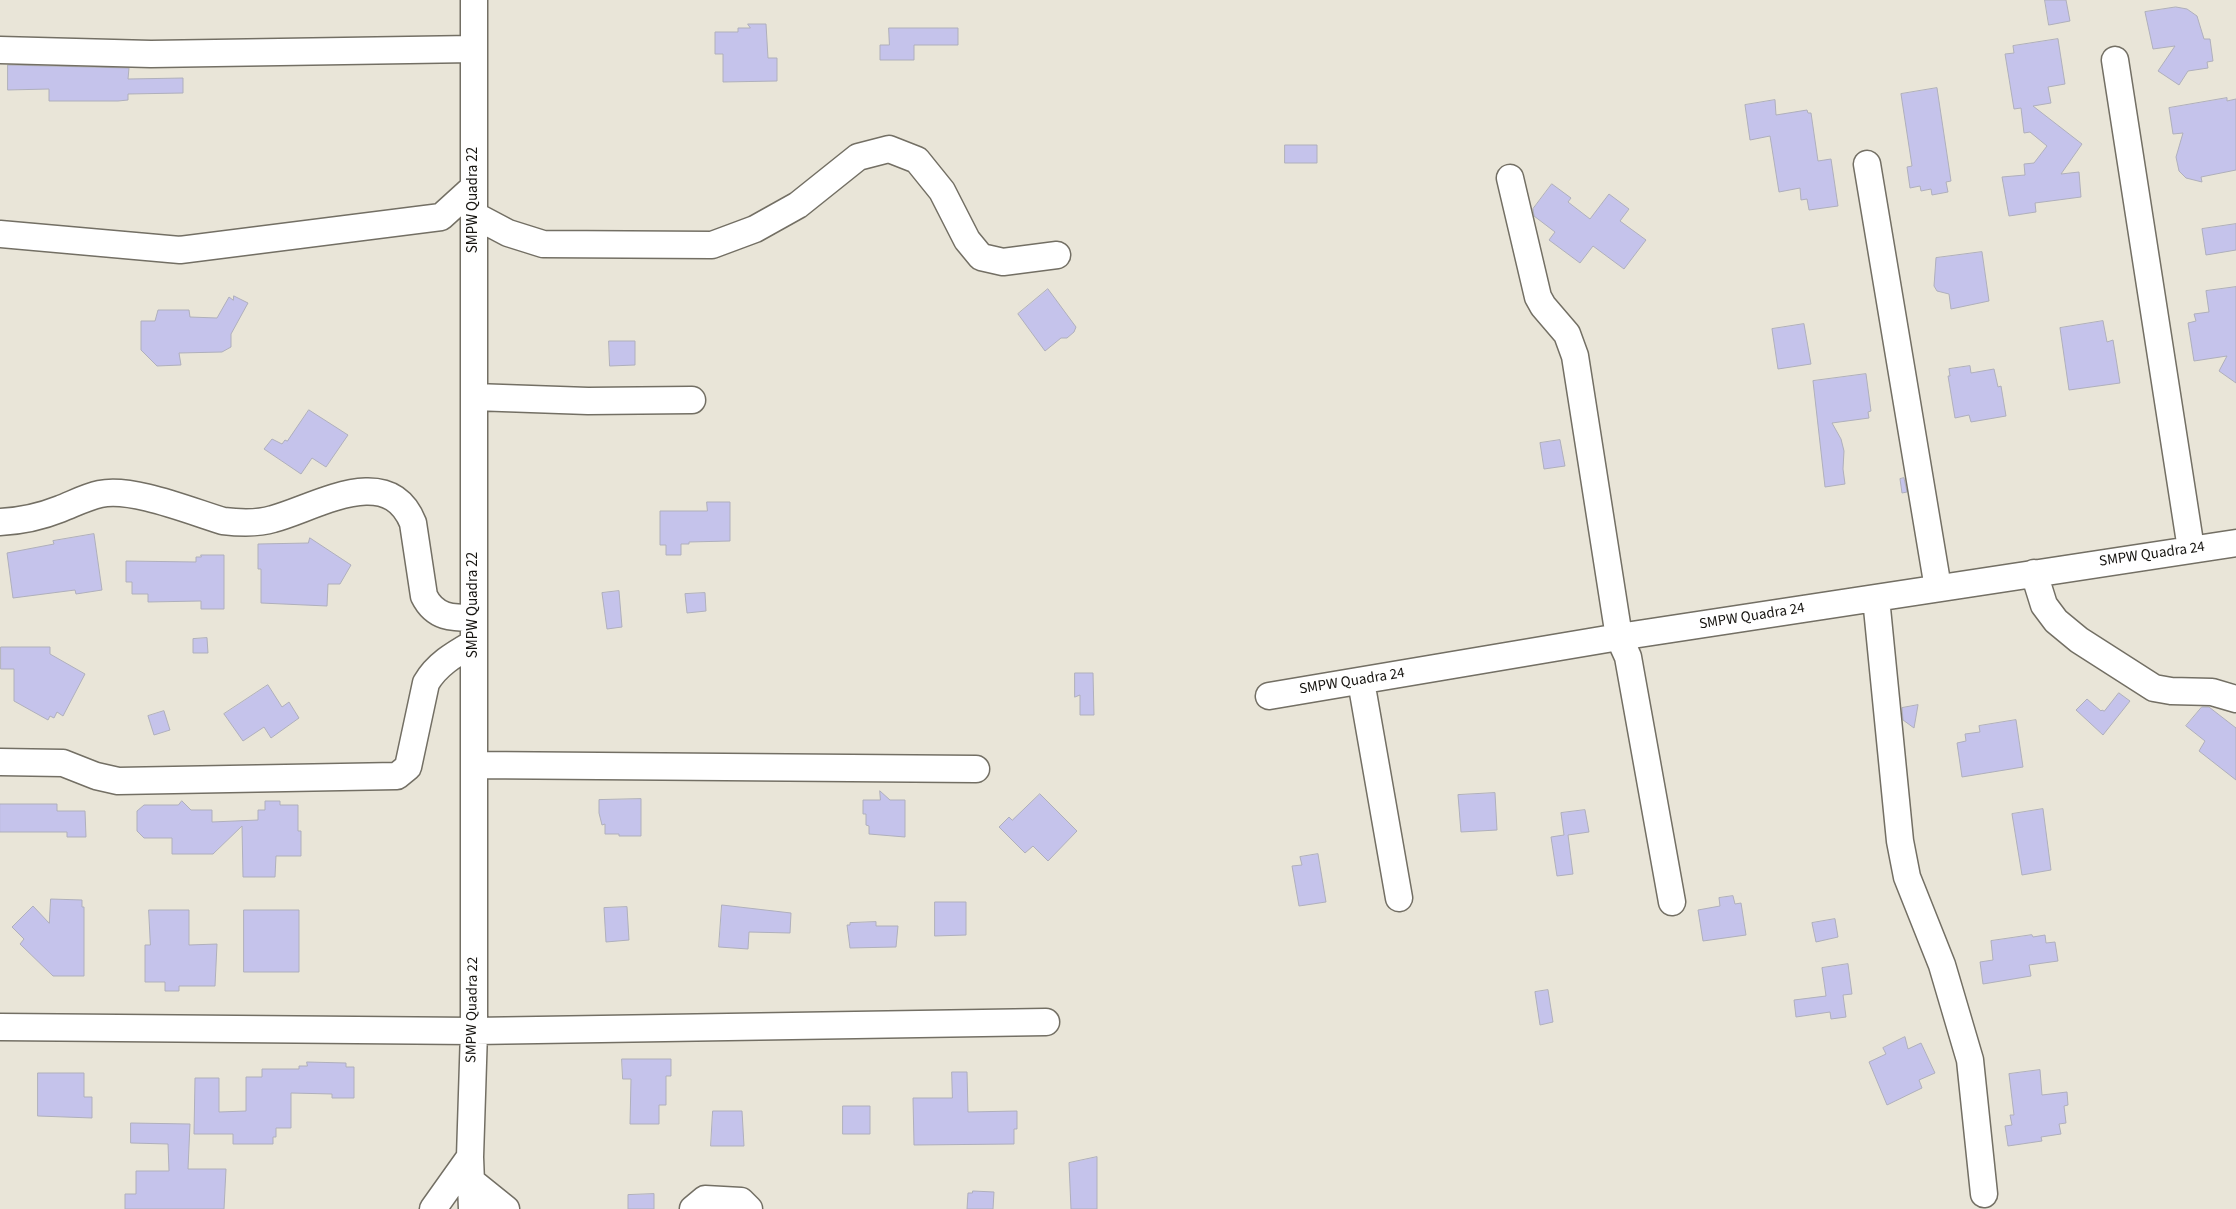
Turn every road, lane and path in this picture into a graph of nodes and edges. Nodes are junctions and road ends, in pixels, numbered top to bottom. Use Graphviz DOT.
graph roads {
  1 [pos="474,0"];
  2 [pos="473,49"];
  3 [pos="0,50"];
  4 [pos="2115,60"];
  5 [pos="1868,164"];
  6 [pos="1510,178"];
  7 [pos="474,186"];
  8 [pos="474,215"];
  9 [pos="0,234"];
  10 [pos="1058,255"];
  11 [pos="474,397"];
  12 [pos="692,400"];
  13 [pos="0,522"];
  14 [pos="2236,543"];
  15 [pos="2191,549"];
  16 [pos="2034,573"];
  17 [pos="1938,588"];
  18 [pos="1876,598"];
  19 [pos="474,631"];
  20 [pos="1618,637"];
  21 [pos="1361,681"];
  22 [pos="1269,696"];
  23 [pos="2236,699"];
  24 [pos="0,762"];
  25 [pos="474,765"];
  26 [pos="976,769"];
  27 [pos="1399,898"];
  28 [pos="1672,902"];
  29 [pos="1046,1022"];
  30 [pos="0,1027"];
  31 [pos="474,1031"];
  32 [pos="470,1168"];
  33 [pos="1984,1194"];
  34 [pos="433,1209"];
  35 [pos="472,1209"];
  36 [pos="506,1209"];
  37 [pos="692,1209"];
  38 [pos="748,1209"];
  1 -- 2 [label="street, SMPW Quadra 22"];
  2 -- 3 [label="street"];
  2 -- 7 [label="street, SMPW Quadra 22"];
  4 -- 15 [label="street"];
  5 -- 17 [label="street"];
  6 -- 20 [label="street"];
  7 -- 8 [label="street, SMPW Quadra 22"];
  7 -- 9 [label="street"];
  8 -- 10 [label="street"];
  8 -- 11 [label="street, SMPW Quadra 22"];
  11 -- 12 [label="street"];
  11 -- 19 [label="street, SMPW Quadra 22"];
  13 -- 19 [label="street"];
  14 -- 15 [label="street, SMPW Quadra 24"];
  15 -- 16 [label="street, SMPW Quadra 24"];
  16 -- 17 [label="street, SMPW Quadra 24"];
  16 -- 23 [label="street"];
  17 -- 18 [label="street, SMPW Quadra 24"];
  18 -- 20 [label="street, SMPW Quadra 24"];
  18 -- 33 [label="street"];
  19 -- 24 [label="street"];
  19 -- 25 [label="street, SMPW Quadra 22"];
  20 -- 21 [label="street, SMPW Quadra 24"];
  20 -- 28 [label="street"];
  21 -- 22 [label="street, SMPW Quadra 24"];
  21 -- 27 [label="street"];
  25 -- 26 [label="street"];
  25 -- 31 [label="street, SMPW Quadra 22"];
  29 -- 31 [label="street"];
  30 -- 31 [label="street"];
  31 -- 32 [label="street, SMPW Quadra 22"];
  32 -- 34 [label="street"];
  32 -- 35 [label="street, SMPW Quadra 22"];
  32 -- 36 [label="street"];
  37 -- 38 [label="street"];
}
